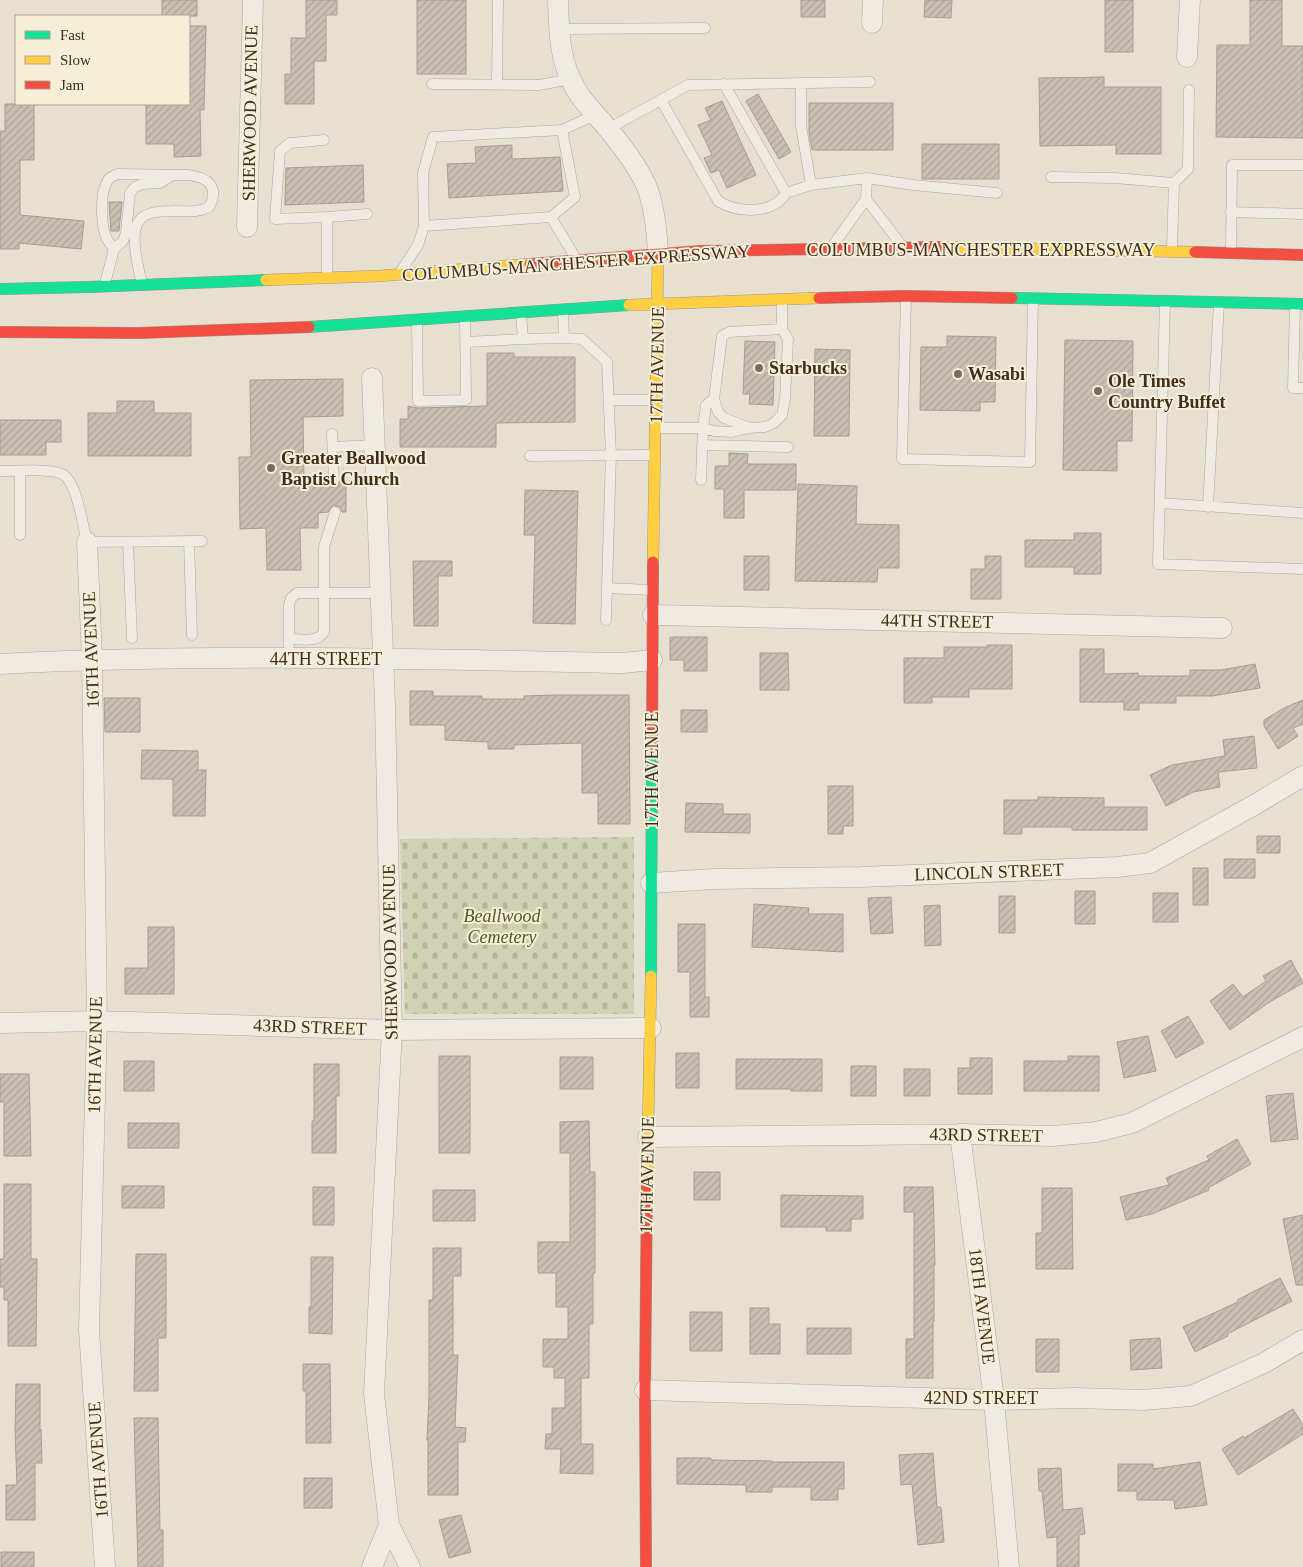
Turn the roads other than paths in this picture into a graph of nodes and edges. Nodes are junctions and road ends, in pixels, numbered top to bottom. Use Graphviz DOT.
graph roads {
  1 [pos="253,0"];
  2 [pos="498,0"];
  3 [pos="558,0"];
  4 [pos="873,0"];
  5 [pos="1190,0"];
  6 [pos="872,24"];
  7 [pos="706,28"];
  8 [pos="559,29"];
  9 [pos="1187,58"];
  10 [pos="571,79"];
  11 [pos="870,82"];
  12 [pos="801,83"];
  13 [pos="432,84"];
  14 [pos="724,84"];
  15 [pos="497,85"];
  16 [pos="1189,90"];
  17 [pos="661,100"];
  18 [pos="602,122"];
  19 [pos="562,130"];
  20 [pos="324,140"];
  21 [pos="1303,165"];
  22 [pos="173,175"];
  23 [pos="1051,176"];
  24 [pos="866,178"];
  25 [pos="1174,183"];
  26 [pos="811,185"];
  27 [pos="786,193"];
  28 [pos="997,193"];
  29 [pos="866,199"];
  30 [pos="1231,212"];
  31 [pos="367,214"];
  32 [pos="1303,214"];
  33 [pos="327,216"];
  34 [pos="552,216"];
  35 [pos="424,226"];
  36 [pos="247,227"];
  37 [pos="903,248"];
  38 [pos="114,249"];
  39 [pos="830,249"];
  40 [pos="1172,250"];
  41 [pos="1231,252"];
  42 [pos="658,254"];
  43 [pos="1303,254"];
  44 [pos="577,260"];
  45 [pos="398,275"];
  46 [pos="327,278"];
  47 [pos="143,286"];
  48 [pos="104,287"];
  49 [pos="0,289"];
  50 [pos="906,296"];
  51 [pos="1033,298"];
  52 [pos="782,299"];
  53 [pos="1165,300"];
  54 [pos="1219,302"];
  55 [pos="657,303"];
  56 [pos="1299,304"];
  57 [pos="563,310"];
  58 [pos="521,313"];
  59 [pos="465,317"];
  60 [pos="417,321"];
  61 [pos="782,329"];
  62 [pos="0,332"];
  63 [pos="564,338"];
  64 [pos="523,339"];
  65 [pos="465,342"];
  66 [pos="1298,345"];
  67 [pos="372,378"];
  68 [pos="1303,388"];
  69 [pos="714,399"];
  70 [pos="609,400"];
  71 [pos="656,400"];
  72 [pos="656,428"];
  73 [pos="703,428"];
  74 [pos="749,428"];
  75 [pos="332,434"];
  76 [pos="374,445"];
  77 [pos="702,445"];
  78 [pos="332,447"];
  79 [pos="788,447"];
  80 [pos="611,455"];
  81 [pos="655,455"];
  82 [pos="530,456"];
  83 [pos="0,471"];
  84 [pos="20,471"];
  85 [pos="334,480"];
  86 [pos="701,480"];
  87 [pos="1160,503"];
  88 [pos="1208,506"];
  89 [pos="334,512"];
  90 [pos="1303,514"];
  91 [pos="20,535"];
  92 [pos="202,541"];
  93 [pos="87,542"];
  94 [pos="128,542"];
  95 [pos="189,542"];
  96 [pos="1303,569"];
  97 [pos="607,588"];
  98 [pos="653,590"];
  99 [pos="325,593"];
  100 [pos="380,593"];
  101 [pos="653,616"];
  102 [pos="606,620"];
  103 [pos="1222,628"];
  104 [pos="192,634"];
  105 [pos="132,638"];
  106 [pos="290,649"];
  107 [pos="92,659"];
  108 [pos="383,659"];
  109 [pos="652,660"];
  110 [pos="0,664"];
  111 [pos="1303,776"];
  112 [pos="651,883"];
  113 [pos="97,1021"];
  114 [pos="0,1023"];
  115 [pos="651,1028"];
  116 [pos="392,1030"];
  117 [pos="1303,1037"];
  118 [pos="960,1134"];
  119 [pos="648,1137"];
  120 [pos="1303,1340"];
  121 [pos="645,1390"];
  122 [pos="994,1400"];
  123 [pos="389,1525"];
  124 [pos="105,1567"];
  125 [pos="372,1567"];
  126 [pos="410,1567"];
  127 [pos="646,1567"];
  128 [pos="1009,1567"];
  1 -- 36 [label="street, SHERWOOD AVENUE"];
  2 -- 15 [label="lane"];
  3 -- 8 [label="street, 17TH AVENUE"];
  4 -- 6 [label="street"];
  5 -- 9 [label="street"];
  7 -- 8 [label="lane"];
  8 -- 10 [label="street, 17TH AVENUE"];
  10 -- 15 [label="lane"];
  10 -- 18 [label="street, 17TH AVENUE"];
  11 -- 12 [label="lane"];
  12 -- 14 [label="lane"];
  12 -- 26 [label="lane"];
  13 -- 15 [label="lane"];
  14 -- 17 [label="lane"];
  14 -- 27 [label="lane"];
  16 -- 25 [label="lane"];
  17 -- 18 [label="lane"];
  17 -- 27 [label="lane"];
  18 -- 19 [label="lane"];
  18 -- 42 [label="street, 17TH AVENUE"];
  19 -- 34 [label="lane"];
  19 -- 35 [label="lane"];
  20 -- 33 [label="lane"];
  21 -- 30 [label="lane"];
  22 -- 38 [label="lane"];
  22 -- 38 [label="lane"];
  22 -- 47 [label="lane"];
  23 -- 25 [label="lane"];
  24 -- 26 [label="lane"];
  24 -- 28 [label="lane"];
  24 -- 29 [label="lane"];
  25 -- 40 [label="lane"];
  26 -- 27 [label="lane"];
  29 -- 37 [label="lane"];
  29 -- 39 [label="lane"];
  30 -- 32 [label="lane"];
  30 -- 41 [label="lane"];
  31 -- 33 [label="lane"];
  33 -- 46 [label="lane"];
  34 -- 35 [label="lane"];
  34 -- 44 [label="lane"];
  35 -- 45 [label="lane"];
  37 -- 39 [label="main road, COLUMBUS-MANCHESTER EXPRESSWAY"];
  37 -- 40 [label="main road, COLUMBUS-MANCHESTER EXPRESSWAY"];
  38 -- 48 [label="lane"];
  39 -- 42 [label="main road, COLUMBUS-MANCHESTER EXPRESSWAY"];
  40 -- 41 [label="main road, COLUMBUS-MANCHESTER EXPRESSWAY"];
  41 -- 43 [label="main road, COLUMBUS-MANCHESTER EXPRESSWAY"];
  42 -- 44 [label="main road, COLUMBUS-MANCHESTER EXPRESSWAY"];
  42 -- 55 [label="main road, 17TH AVENUE"];
  44 -- 45 [label="main road, COLUMBUS-MANCHESTER EXPRESSWAY"];
  45 -- 46 [label="main road, COLUMBUS-MANCHESTER EXPRESSWAY"];
  46 -- 47 [label="main road, COLUMBUS-MANCHESTER EXPRESSWAY"];
  47 -- 48 [label="main road, COLUMBUS-MANCHESTER EXPRESSWAY"];
  48 -- 49 [label="main road, COLUMBUS-MANCHESTER EXPRESSWAY"];
  50 -- 51 [label="main road"];
  50 -- 51 [label="lane"];
  50 -- 52 [label="main road"];
  51 -- 53 [label="main road"];
  52 -- 55 [label="main road"];
  52 -- 61 [label="lane"];
  53 -- 54 [label="main road"];
  53 -- 87 [label="lane"];
  54 -- 56 [label="main road"];
  54 -- 88 [label="lane"];
  55 -- 57 [label="main road"];
  55 -- 71 [label="main road, 17TH AVENUE"];
  56 -- 66 [label="lane"];
  57 -- 58 [label="main road"];
  57 -- 63 [label="lane"];
  58 -- 59 [label="main road"];
  58 -- 64 [label="lane"];
  59 -- 60 [label="main road"];
  59 -- 65 [label="lane"];
  60 -- 62 [label="main road"];
  60 -- 65 [label="lane"];
  61 -- 69 [label="lane"];
  61 -- 74 [label="lane"];
  63 -- 64 [label="lane"];
  63 -- 70 [label="lane"];
  64 -- 65 [label="lane"];
  66 -- 68 [label="lane"];
  67 -- 76 [label="street, SHERWOOD AVENUE"];
  69 -- 73 [label="lane"];
  69 -- 74 [label="lane"];
  70 -- 71 [label="lane"];
  70 -- 80 [label="lane"];
  71 -- 72 [label="main road, 17TH AVENUE"];
  72 -- 73 [label="lane"];
  72 -- 81 [label="main road, 17TH AVENUE"];
  73 -- 74 [label="lane"];
  73 -- 77 [label="lane"];
  75 -- 78 [label="lane"];
  76 -- 78 [label="lane"];
  76 -- 100 [label="street, SHERWOOD AVENUE"];
  77 -- 79 [label="lane"];
  77 -- 86 [label="lane"];
  78 -- 85 [label="lane"];
  80 -- 81 [label="lane"];
  80 -- 82 [label="lane"];
  80 -- 97 [label="lane"];
  81 -- 98 [label="main road, 17TH AVENUE"];
  83 -- 84 [label="lane"];
  84 -- 91 [label="lane"];
  84 -- 93 [label="lane"];
  87 -- 88 [label="lane"];
  87 -- 96 [label="lane"];
  88 -- 90 [label="lane"];
  89 -- 99 [label="lane"];
  92 -- 95 [label="lane"];
  93 -- 94 [label="lane"];
  93 -- 107 [label="street, 16TH AVENUE"];
  94 -- 95 [label="lane"];
  94 -- 105 [label="lane"];
  95 -- 104 [label="lane"];
  97 -- 98 [label="lane"];
  97 -- 102 [label="lane"];
  98 -- 101 [label="main road, 17TH AVENUE"];
  99 -- 100 [label="lane"];
  99 -- 106 [label="lane"];
  99 -- 106 [label="lane"];
  100 -- 108 [label="street, SHERWOOD AVENUE"];
  101 -- 103 [label="street, 44TH STREET"];
  101 -- 109 [label="main road, 17TH AVENUE"];
  106 -- 107 [label="street, 44TH STREET"];
  106 -- 108 [label="street, 44TH STREET"];
  107 -- 110 [label="street, 44TH STREET"];
  107 -- 113 [label="street, 16TH AVENUE"];
  108 -- 109 [label="street, 44TH STREET"];
  108 -- 116 [label="street, SHERWOOD AVENUE"];
  109 -- 112 [label="main road, 17TH AVENUE"];
  111 -- 112 [label="street, LINCOLN STREET"];
  112 -- 115 [label="main road, 17TH AVENUE"];
  113 -- 114 [label="street, 43RD STREET"];
  113 -- 116 [label="street, 43RD STREET"];
  113 -- 124 [label="street, 16TH AVENUE"];
  115 -- 116 [label="street, 43RD STREET"];
  115 -- 119 [label="main road, 17TH AVENUE"];
  116 -- 123 [label="street, SHERWOOD AVENUE"];
  117 -- 118 [label="street, 43RD STREET"];
  118 -- 119 [label="street, 43RD STREET"];
  118 -- 122 [label="street, 18TH AVENUE"];
  119 -- 121 [label="main road, 17TH AVENUE"];
  120 -- 122 [label="street, 42ND STREET"];
  121 -- 122 [label="street, 42ND STREET"];
  121 -- 127 [label="main road, 17TH AVENUE"];
  122 -- 128 [label="street, 18TH AVENUE"];
  123 -- 125 [label="street, SHERWOOD AVENUE"];
  123 -- 126 [label="street, SHERWOOD AVENUE"];
}
